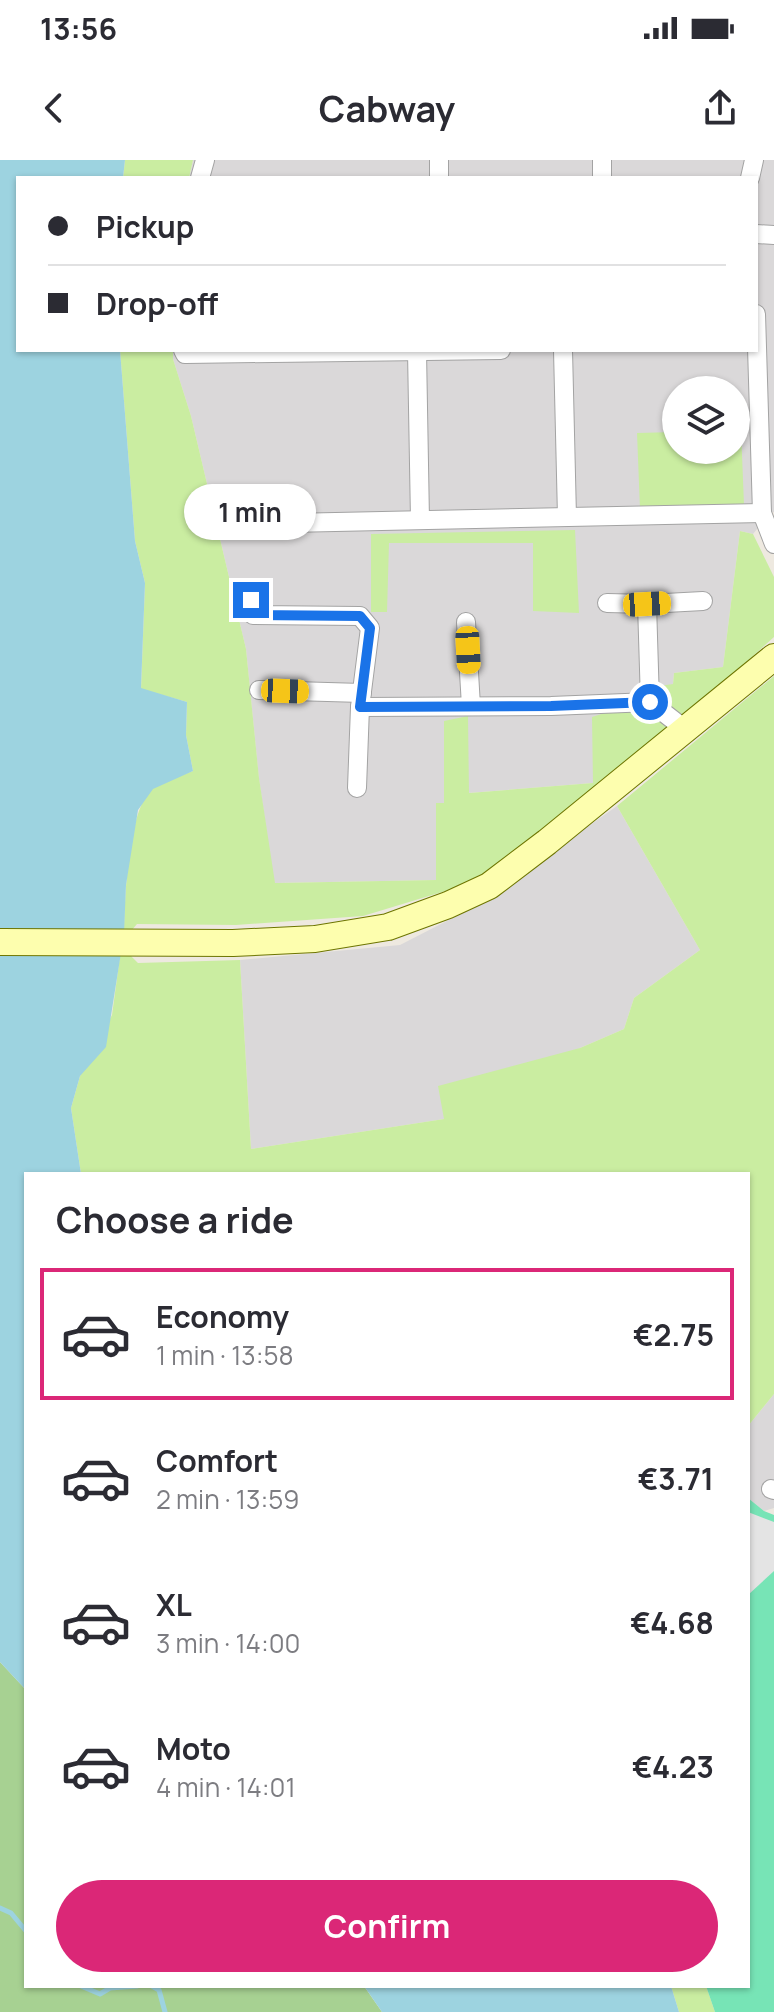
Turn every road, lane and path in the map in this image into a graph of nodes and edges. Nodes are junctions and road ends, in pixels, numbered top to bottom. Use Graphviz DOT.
graph roads {
  1 [pos="758,351"];
  2 [pos="184,352"];
  3 [pos="340,352"];
  4 [pos="417,352"];
  5 [pos="563,352"];
  6 [pos="767,389"];
  7 [pos="762,513"];
  8 [pos="567,517"];
  9 [pos="420,520"];
  10 [pos="241,524"];
  11 [pos="774,544"];
  12 [pos="703,601"];
  13 [pos="607,603"];
  14 [pos="647,604"];
  15 [pos="253,614"];
  16 [pos="466,622"];
  17 [pos="774,657"];
  18 [pos="259,690"];
  19 [pos="361,700"];
  20 [pos="650,702"];
  21 [pos="471,706"];
  22 [pos="686,730"];
  23 [pos="357,788"];
  24 [pos="0,942"];
  1 -- 6 [label="street"];
  2 -- 3 [label="street"];
  4 -- 9 [label="street"];
  5 -- 8 [label="street"];
  6 -- 7 [label="street"];
  7 -- 8 [label="street"];
  7 -- 11 [label="street"];
  8 -- 9 [label="street"];
  9 -- 10 [label="street"];
  12 -- 14 [label="street"];
  13 -- 14 [label="street"];
  14 -- 20 [label="street"];
  15 -- 19 [label="street"];
  16 -- 21 [label="street"];
  17 -- 22 [label="main road"];
  18 -- 19 [label="street"];
  19 -- 21 [label="street"];
  19 -- 23 [label="street"];
  20 -- 21 [label="street"];
  20 -- 22 [label="street"];
  22 -- 24 [label="main road"];
}
